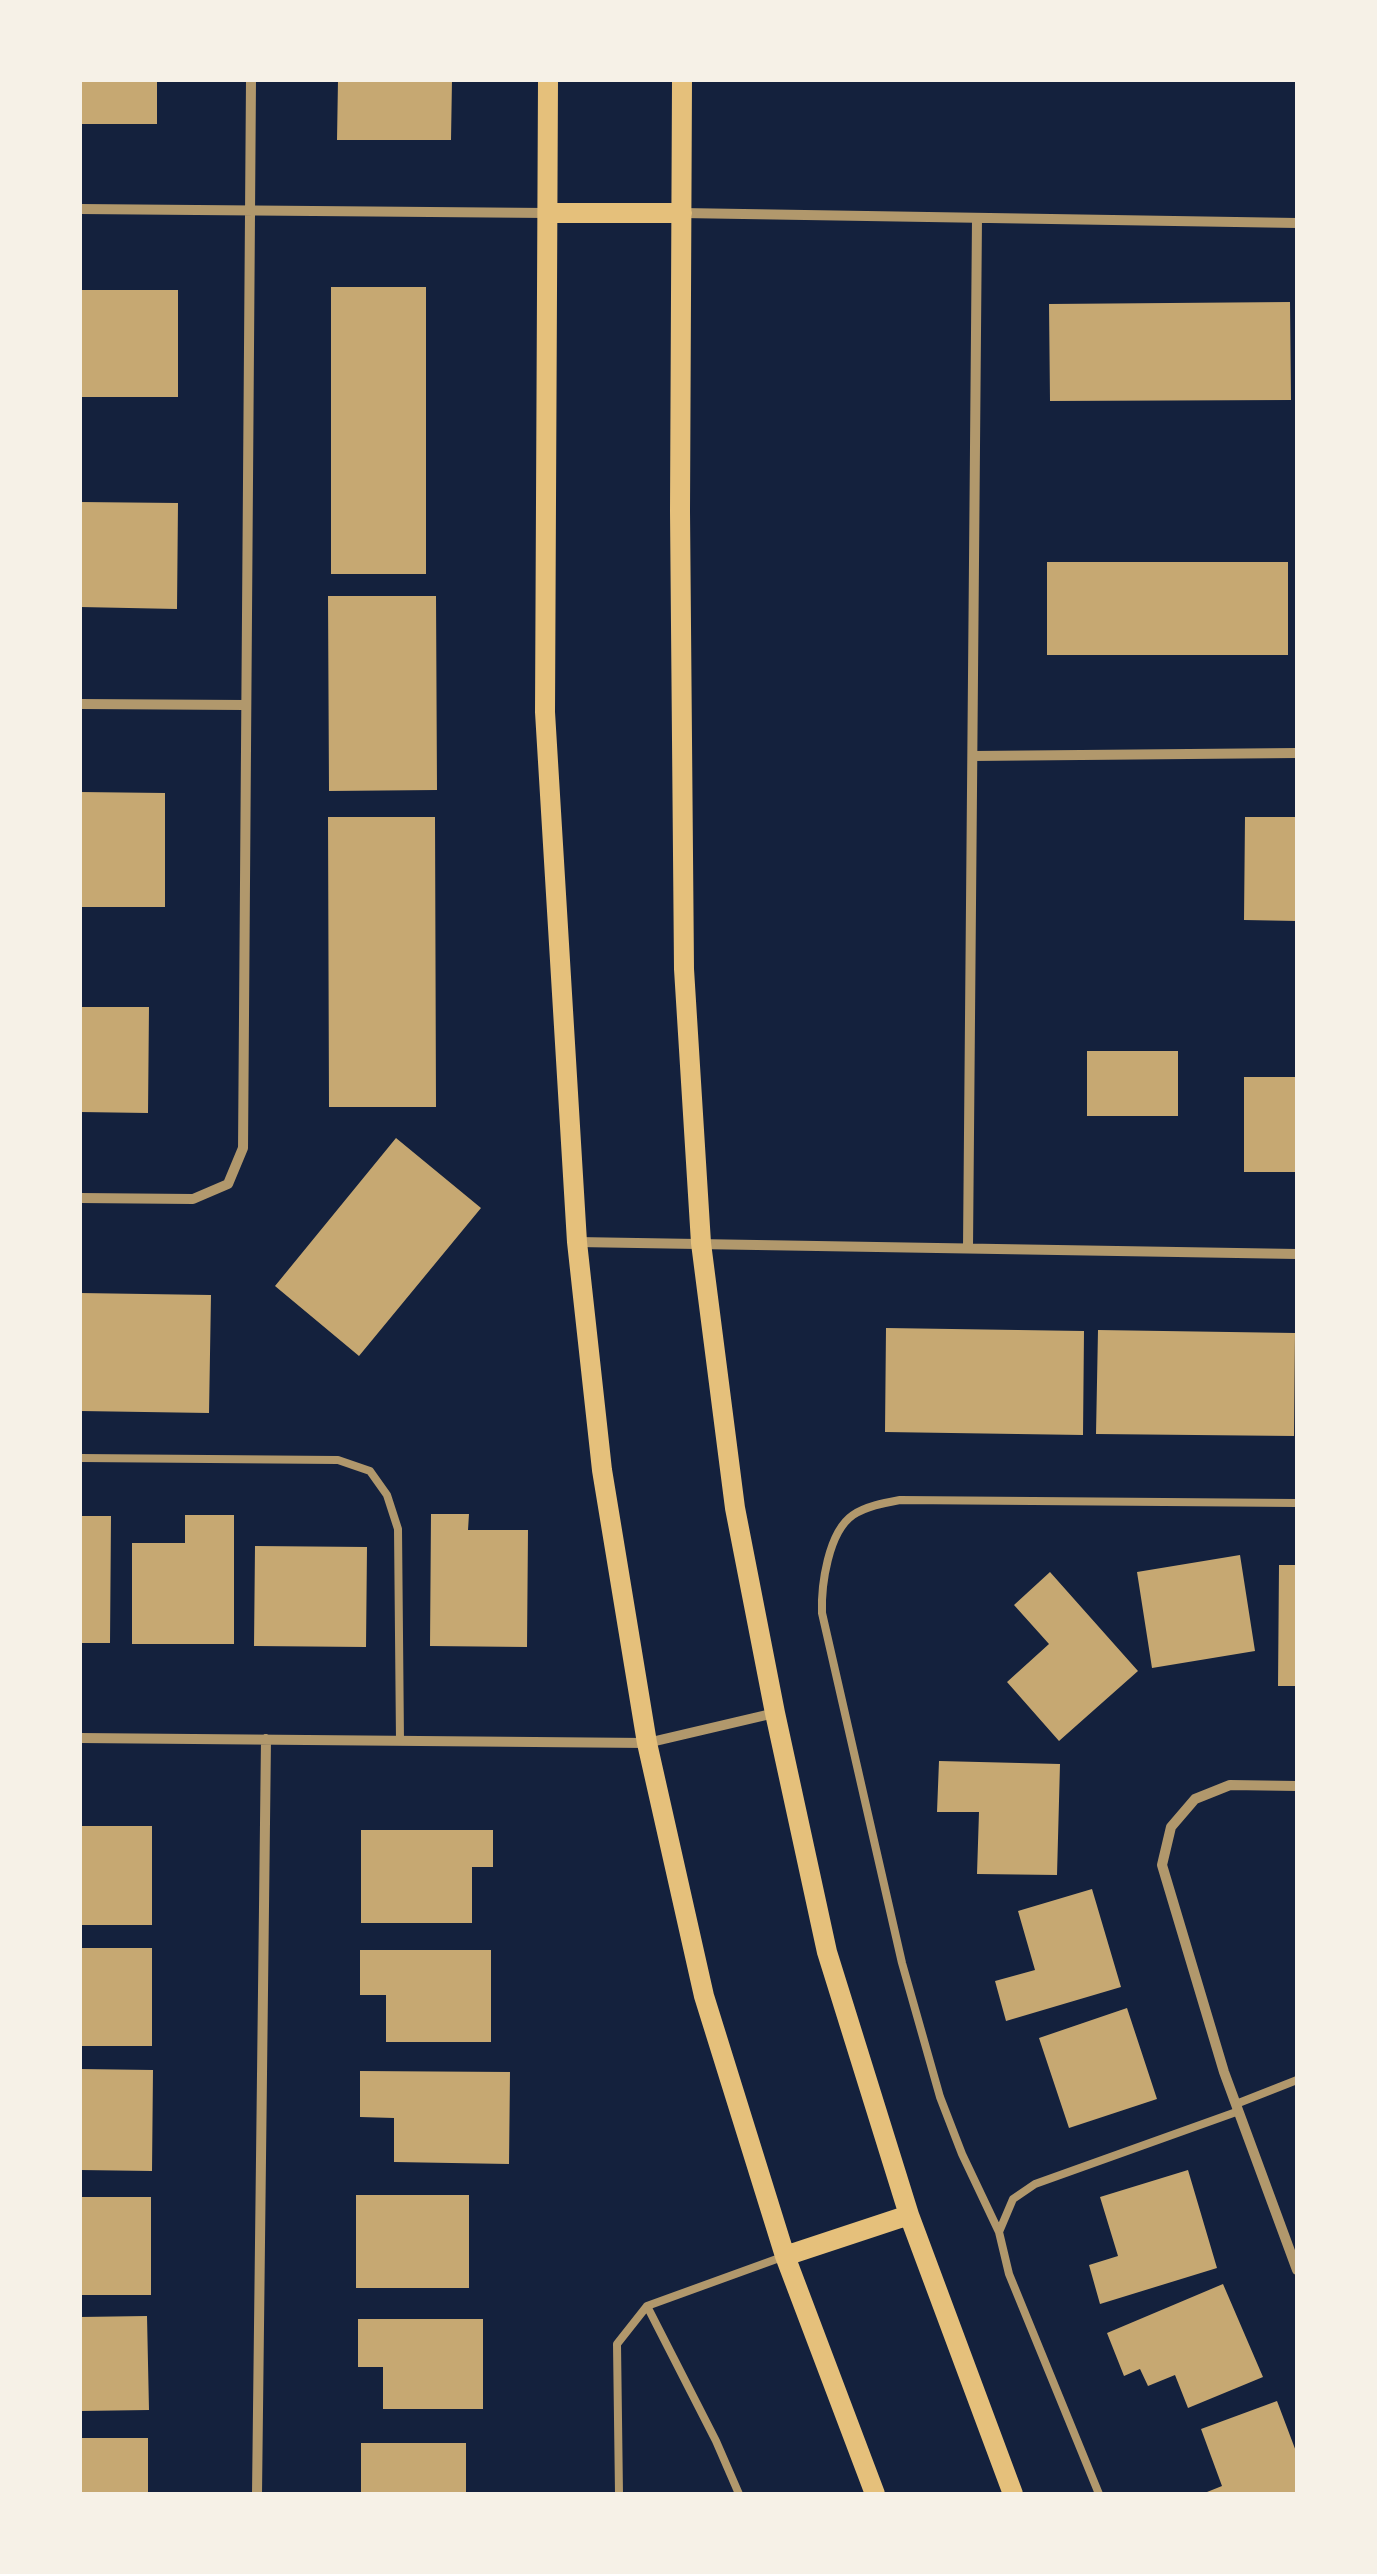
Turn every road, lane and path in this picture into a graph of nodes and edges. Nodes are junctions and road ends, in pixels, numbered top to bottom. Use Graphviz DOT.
graph roads {
  1 [pos="251,80"];
  2 [pos="548,80"];
  3 [pos="682,80"];
  4 [pos="80,209"];
  5 [pos="250,210"];
  6 [pos="548,213"];
  7 [pos="682,213"];
  8 [pos="977,218"];
  9 [pos="1297,224"];
  10 [pos="80,704"];
  11 [pos="245,705"];
  12 [pos="1297,754"];
  13 [pos="972,756"];
  14 [pos="80,1198"];
  15 [pos="577,1242"];
  16 [pos="701,1243"];
  17 [pos="968,1248"];
  18 [pos="1297,1254"];
  19 [pos="80,1458"];
  20 [pos="1297,1504"];
  21 [pos="774,1713"];
  22 [pos="80,1738"];
  23 [pos="266,1739"];
  24 [pos="400,1740"];
  25 [pos="647,1744"];
  26 [pos="1297,1786"];
  27 [pos="1297,2080"];
  28 [pos="1237,2108"];
  29 [pos="909,2215"];
  30 [pos="999,2232"];
  31 [pos="785,2256"];
  32 [pos="1297,2270"];
  33 [pos="647,2306"];
  34 [pos="257,2494"];
  35 [pos="619,2494"];
  36 [pos="739,2494"];
  37 [pos="875,2494"];
  38 [pos="1012,2494"];
  39 [pos="1099,2494"];
  1 -- 5 [label="street"];
  2 -- 6 [label="main road"];
  3 -- 7 [label="main road"];
  4 -- 5 [label="street"];
  5 -- 6 [label="street"];
  5 -- 11 [label="street"];
  6 -- 7 [label="main road"];
  6 -- 15 [label="main road"];
  7 -- 8 [label="street"];
  7 -- 16 [label="main road"];
  8 -- 9 [label="street"];
  8 -- 13 [label="street"];
  10 -- 11 [label="street"];
  11 -- 14 [label="street"];
  12 -- 13 [label="street"];
  13 -- 17 [label="street"];
  15 -- 16 [label="street"];
  15 -- 25 [label="main road"];
  16 -- 17 [label="street"];
  16 -- 21 [label="main road"];
  17 -- 18 [label="street"];
  19 -- 24 [label="lane"];
  20 -- 30 [label="lane"];
  21 -- 25 [label="street"];
  21 -- 29 [label="main road"];
  22 -- 23 [label="street"];
  23 -- 24 [label="street"];
  23 -- 34 [label="street"];
  24 -- 25 [label="street"];
  25 -- 31 [label="main road"];
  26 -- 28 [label="street"];
  27 -- 28 [label="lane"];
  28 -- 30 [label="lane"];
  28 -- 32 [label="street"];
  29 -- 31 [label="main road"];
  29 -- 38 [label="main road"];
  30 -- 39 [label="lane"];
  31 -- 33 [label="lane"];
  31 -- 37 [label="main road"];
  33 -- 35 [label="lane"];
  33 -- 36 [label="lane"];
}
